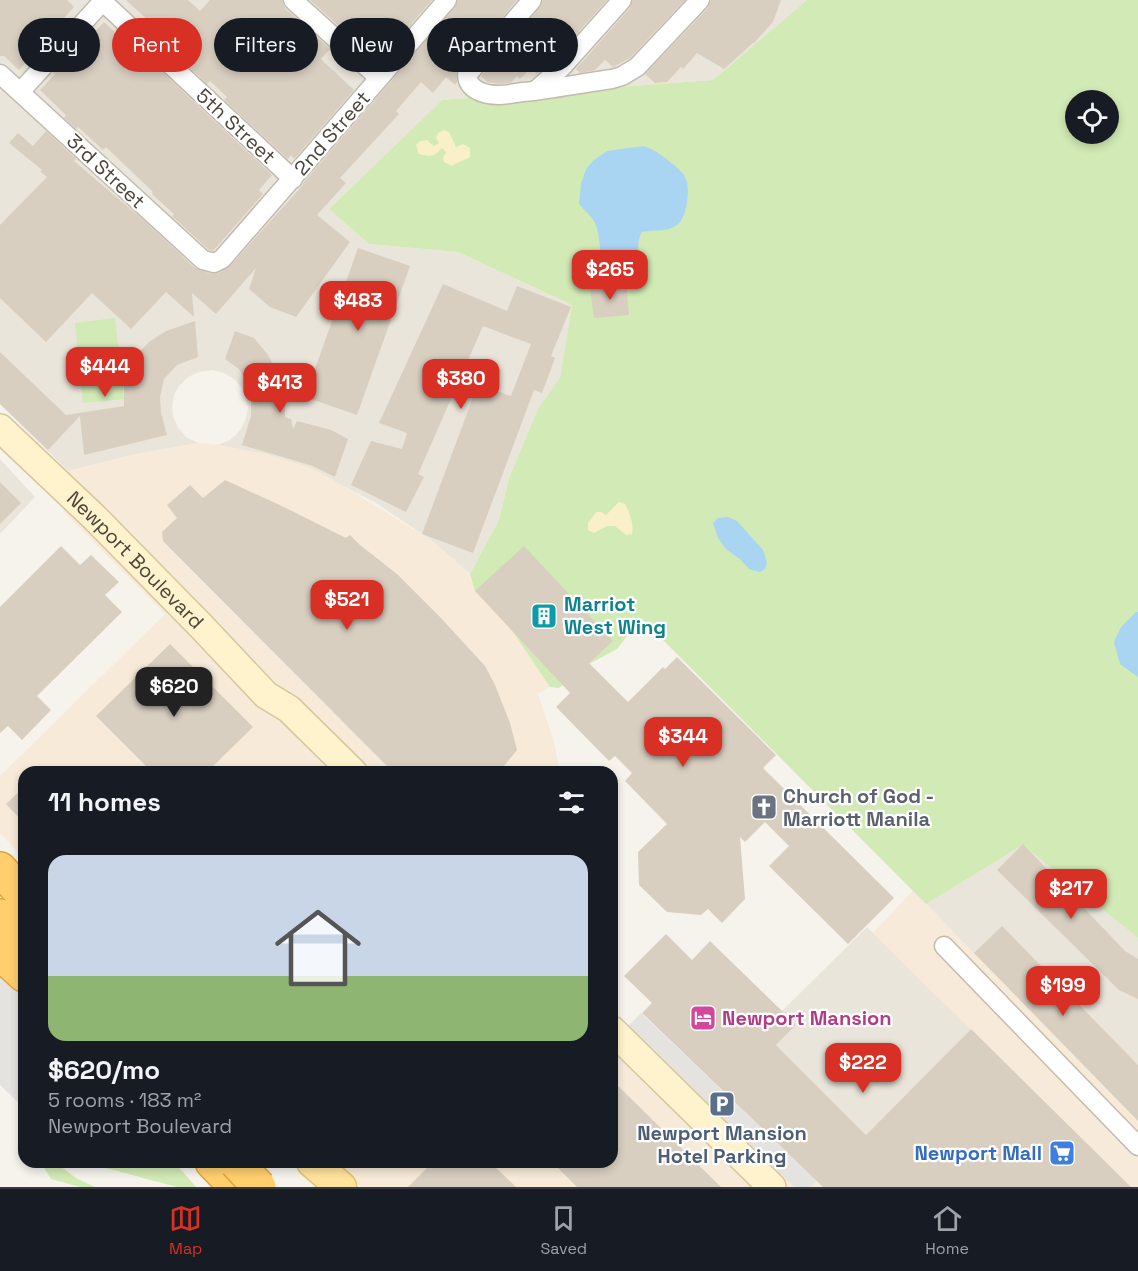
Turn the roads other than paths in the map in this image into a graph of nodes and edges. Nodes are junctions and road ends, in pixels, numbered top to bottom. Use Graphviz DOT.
graph roads {
  1 [pos="103,0"];
  2 [pos="293,0"];
  3 [pos="447,0"];
  4 [pos="532,0"];
  5 [pos="622,0"];
  6 [pos="700,0"];
  7 [pos="0,74"];
  8 [pos="379,78"];
  9 [pos="535,91"];
  10 [pos="20,92"];
  11 [pos="293,179"];
  12 [pos="214,263"];
  13 [pos="0,428"];
  14 [pos="266,695"];
  15 [pos="325,766"];
  16 [pos="347,766"];
  17 [pos="0,854"];
  18 [pos="0,869"];
  19 [pos="18,872"];
  20 [pos="11,923"];
  21 [pos="944,946"];
  22 [pos="18,950"];
  23 [pos="618,1037"];
  24 [pos="618,1057"];
  25 [pos="682,1110"];
  26 [pos="1138,1146"];
  27 [pos="214,1168"];
  28 [pos="217,1168"];
  29 [pos="242,1168"];
  30 [pos="249,1168"];
  31 [pos="308,1168"];
  32 [pos="319,1168"];
  33 [pos="233,1187"];
  34 [pos="254,1187"];
  35 [pos="259,1187"];
  36 [pos="318,1187"];
  37 [pos="341,1187"];
  38 [pos="748,1187"];
  39 [pos="772,1187"];
  1 -- 10 [label="street"];
  1 -- 11 [label="street, 5th Street"];
  2 -- 8 [label="street"];
  3 -- 8 [label="street, 2nd Street"];
  4 -- 9 [label="street"];
  5 -- 9 [label="street"];
  6 -- 9 [label="street"];
  7 -- 10 [label="street, 3rd Street"];
  8 -- 11 [label="street, 2nd Street"];
  10 -- 12 [label="street, 3rd Street"];
  11 -- 12 [label="street, 2nd Street"];
  13 -- 14 [label="street, Newport Boulevard"];
  14 -- 15 [label="street, Newport Boulevard"];
  14 -- 16 [label="street, Newport Boulevard"];
  17 -- 19 [label="main road"];
  18 -- 20 [label="highway"];
  20 -- 22 [label="highway"];
  21 -- 26 [label="street"];
  23 -- 25 [label="street"];
  24 -- 25 [label="street"];
  25 -- 38 [label="street"];
  25 -- 39 [label="street"];
  27 -- 33 [label="main road"];
  28 -- 33 [label="highway"];
  29 -- 35 [label="highway, bridge"];
  30 -- 34 [label="highway"];
  31 -- 36 [label="main road"];
  32 -- 37 [label="main road"];
}
